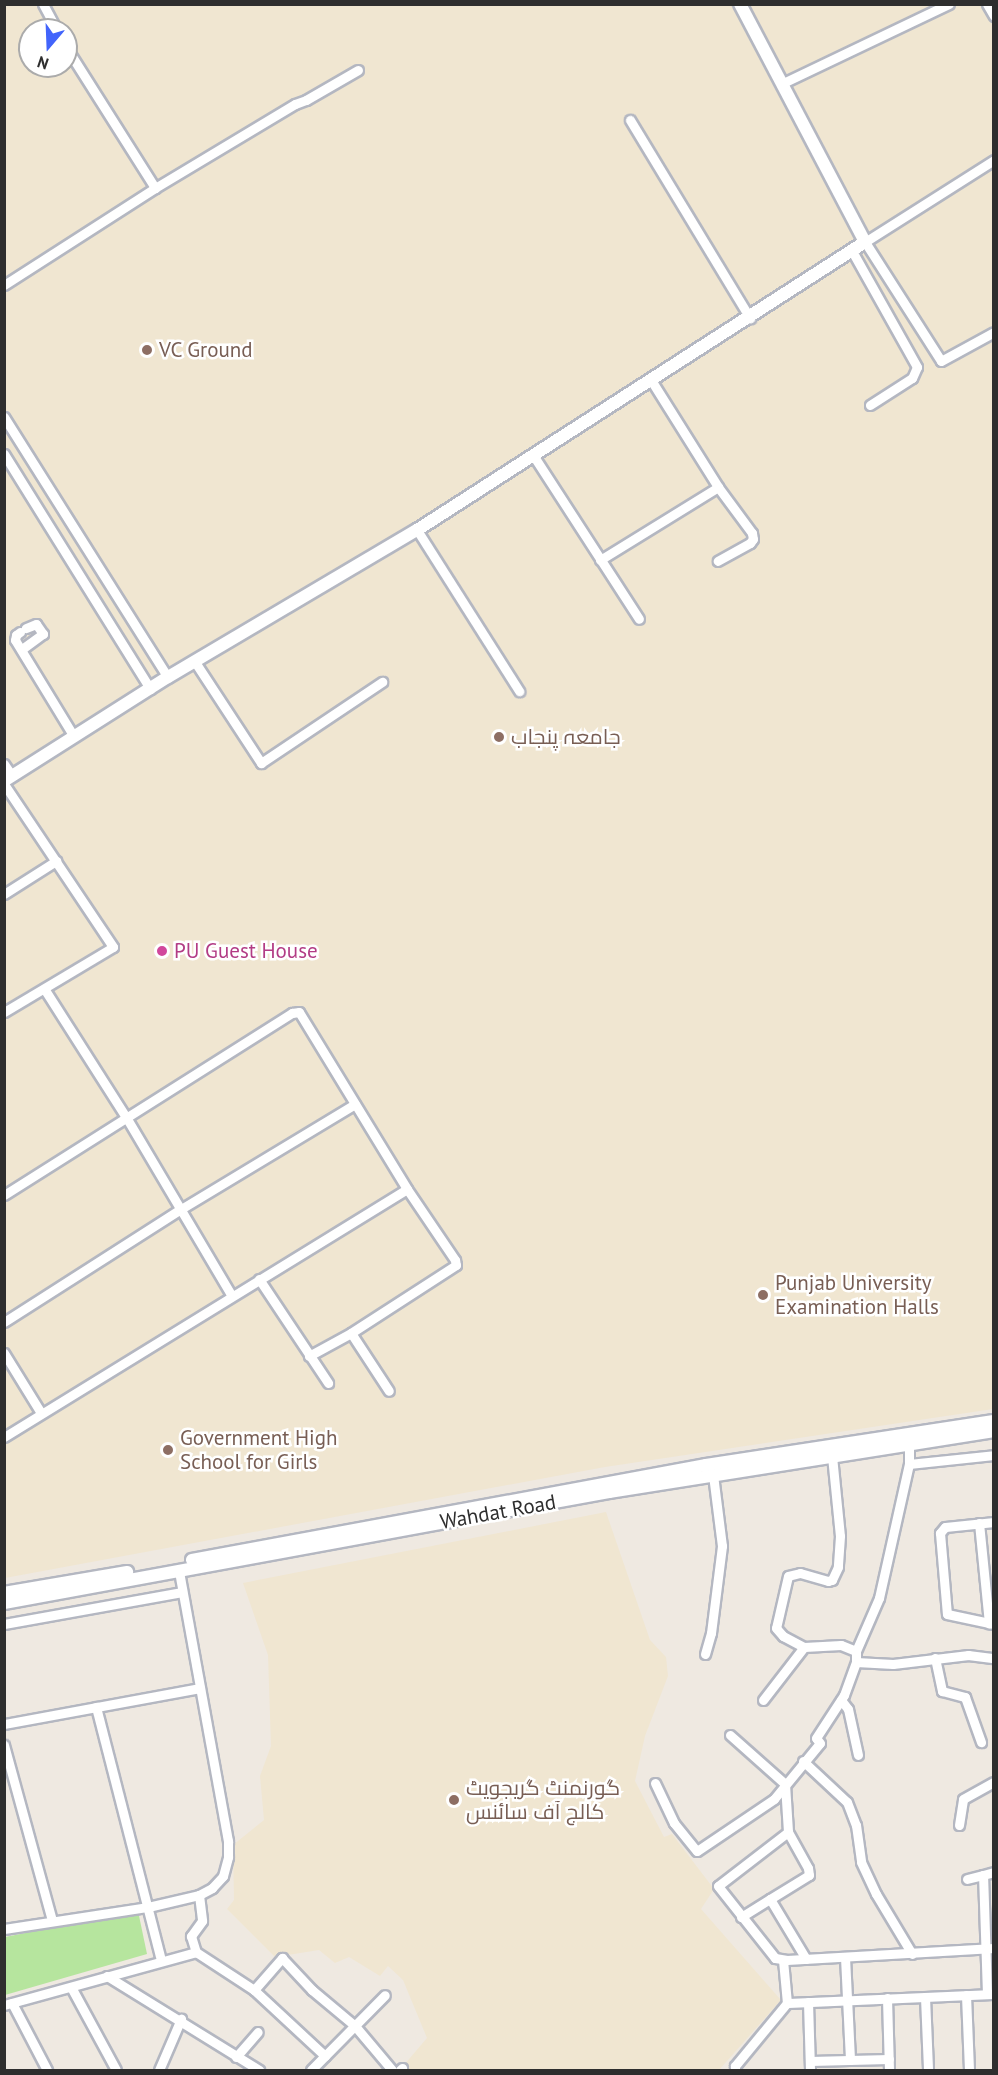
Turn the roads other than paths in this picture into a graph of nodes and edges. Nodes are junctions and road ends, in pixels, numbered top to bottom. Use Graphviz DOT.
graph roads {
  1 [pos="43,4"];
  2 [pos="740,4"];
  3 [pos="949,4"];
  4 [pos="987,4"];
  5 [pos="993,16"];
  6 [pos="51,18"];
  7 [pos="78,65"];
  8 [pos="358,70"];
  9 [pos="781,84"];
  10 [pos="630,120"];
  11 [pos="993,160"];
  12 [pos="156,188"];
  13 [pos="865,242"];
  14 [pos="852,251"];
  15 [pos="4,285"];
  16 [pos="750,318"];
  17 [pos="993,332"];
  18 [pos="651,380"];
  19 [pos="870,405"];
  20 [pos="4,417"];
  21 [pos="4,454"];
  22 [pos="533,455"];
  23 [pos="718,487"];
  24 [pos="417,530"];
  25 [pos="600,561"];
  26 [pos="718,561"];
  27 [pos="639,619"];
  28 [pos="22,649"];
  29 [pos="195,662"];
  30 [pos="168,677"];
  31 [pos="382,682"];
  32 [pos="150,689"];
  33 [pos="519,691"];
  34 [pos="72,735"];
  35 [pos="4,764"];
  36 [pos="7,780"];
  37 [pos="56,861"];
  38 [pos="4,894"];
  39 [pos="45,990"];
  40 [pos="4,1012"];
  41 [pos="355,1104"];
  42 [pos="126,1117"];
  43 [pos="407,1189"];
  44 [pos="4,1195"];
  45 [pos="181,1209"];
  46 [pos="259,1279"];
  47 [pos="232,1296"];
  48 [pos="4,1322"];
  49 [pos="351,1334"];
  50 [pos="4,1353"];
  51 [pos="309,1356"];
  52 [pos="328,1383"];
  53 [pos="389,1391"];
  54 [pos="41,1413"];
  55 [pos="993,1421"];
  56 [pos="993,1431"];
  57 [pos="4,1437"];
  58 [pos="909,1439"];
  59 [pos="993,1455"];
  60 [pos="832,1456"];
  61 [pos="909,1464"];
  62 [pos="713,1475"];
  63 [pos="993,1522"];
  64 [pos="979,1523"];
  65 [pos="179,1570"];
  66 [pos="55,1589"];
  67 [pos="182,1592"];
  68 [pos="4,1593"];
  69 [pos="4,1603"];
  70 [pos="4,1624"];
  71 [pos="991,1624"];
  72 [pos="804,1647"];
  73 [pos="856,1651"];
  74 [pos="705,1654"];
  75 [pos="935,1658"];
  76 [pos="993,1658"];
  77 [pos="856,1662"];
  78 [pos="200,1688"];
  79 [pos="763,1700"];
  80 [pos="841,1700"];
  81 [pos="96,1707"];
  82 [pos="4,1724"];
  83 [pos="730,1735"];
  84 [pos="981,1742"];
  85 [pos="4,1745"];
  86 [pos="858,1755"];
  87 [pos="803,1761"];
  88 [pos="993,1782"];
  89 [pos="655,1783"];
  90 [pos="785,1784"];
  91 [pos="959,1825"];
  92 [pos="788,1832"];
  93 [pos="993,1872"];
  94 [pos="983,1875"];
  95 [pos="968,1879"];
  96 [pos="200,1895"];
  97 [pos="770,1899"];
  98 [pos="148,1907"];
  99 [pos="983,1909"];
  100 [pos="993,1910"];
  101 [pos="741,1917"];
  102 [pos="52,1921"];
  103 [pos="4,1929"];
  104 [pos="989,1949"];
  105 [pos="196,1952"];
  106 [pos="912,1954"];
  107 [pos="845,1957"];
  108 [pos="806,1959"];
  109 [pos="783,1960"];
  110 [pos="161,1961"];
  111 [pos="107,1976"];
  112 [pos="72,1987"];
  113 [pos="254,1990"];
  114 [pos="990,1994"];
  115 [pos="385,1995"];
  116 [pos="966,1995"];
  117 [pos="925,1997"];
  118 [pos="887,1998"];
  119 [pos="846,2000"];
  120 [pos="808,2002"];
  121 [pos="787,2003"];
  122 [pos="8,2004"];
  123 [pos="181,2019"];
  124 [pos="355,2026"];
  125 [pos="258,2032"];
  126 [pos="325,2056"];
  127 [pos="236,2058"];
  128 [pos="889,2059"];
  129 [pos="850,2060"];
  130 [pos="810,2066"];
  131 [pos="48,2070"];
  132 [pos="116,2070"];
  133 [pos="159,2070"];
  134 [pos="255,2070"];
  135 [pos="312,2070"];
  136 [pos="398,2070"];
  137 [pos="735,2070"];
  138 [pos="889,2070"];
  139 [pos="928,2070"];
  140 [pos="969,2070"];
  1 -- 6 [label="street"];
  2 -- 9 [label="main road"];
  3 -- 9 [label="street"];
  4 -- 5 [label="street"];
  7 -- 12 [label="street"];
  8 -- 12 [label="street"];
  9 -- 13 [label="main road"];
  10 -- 16 [label="street"];
  11 -- 13 [label="street"];
  12 -- 15 [label="street"];
  13 -- 14 [label="main road"];
  13 -- 17 [label="street"];
  14 -- 16 [label="main road"];
  14 -- 19 [label="street"];
  16 -- 18 [label="main road"];
  18 -- 22 [label="main road"];
  18 -- 23 [label="street"];
  20 -- 30 [label="street"];
  21 -- 32 [label="street"];
  22 -- 24 [label="main road"];
  22 -- 25 [label="street"];
  23 -- 25 [label="street"];
  23 -- 26 [label="street"];
  24 -- 29 [label="main road"];
  24 -- 33 [label="street"];
  25 -- 27 [label="street"];
  28 -- 28 [label="street"];
  28 -- 34 [label="street"];
  29 -- 30 [label="main road"];
  29 -- 31 [label="street"];
  30 -- 32 [label="main road"];
  32 -- 34 [label="main road"];
  34 -- 36 [label="main road"];
  35 -- 36 [label="street"];
  36 -- 37 [label="street"];
  37 -- 38 [label="street"];
  37 -- 39 [label="street"];
  39 -- 40 [label="street"];
  39 -- 42 [label="street"];
  41 -- 42 [label="street"];
  41 -- 43 [label="street"];
  41 -- 45 [label="street"];
  42 -- 44 [label="street"];
  42 -- 45 [label="street"];
  43 -- 46 [label="street"];
  43 -- 49 [label="street"];
  45 -- 47 [label="street"];
  45 -- 48 [label="street"];
  46 -- 47 [label="street"];
  46 -- 51 [label="street"];
  47 -- 54 [label="street"];
  49 -- 51 [label="street"];
  49 -- 53 [label="street"];
  50 -- 54 [label="street"];
  51 -- 52 [label="street"];
  54 -- 57 [label="street"];
  55 -- 58 [label="main road, Wahdat Road"];
  56 -- 58 [label="main road, Wahdat Road"];
  58 -- 60 [label="main road, Wahdat Road"];
  58 -- 61 [label="street"];
  58 -- 66 [label="main road, Wahdat Road"];
  59 -- 61 [label="street"];
  60 -- 62 [label="main road, Wahdat Road"];
  60 -- 72 [label="street"];
  61 -- 73 [label="street"];
  62 -- 65 [label="main road, Wahdat Road"];
  62 -- 74 [label="street"];
  63 -- 64 [label="street"];
  64 -- 71 [label="street"];
  64 -- 71 [label="street"];
  65 -- 66 [label="main road, Wahdat Road"];
  65 -- 67 [label="street"];
  66 -- 68 [label="main road, Wahdat Road"];
  66 -- 69 [label="main road, Wahdat Road"];
  67 -- 70 [label="street"];
  67 -- 78 [label="street"];
  72 -- 73 [label="street"];
  72 -- 79 [label="street"];
  73 -- 77 [label="street"];
  75 -- 76 [label="street"];
  75 -- 77 [label="street"];
  75 -- 84 [label="street"];
  77 -- 80 [label="street"];
  78 -- 81 [label="street"];
  78 -- 96 [label="street"];
  80 -- 86 [label="street"];
  80 -- 87 [label="street"];
  81 -- 82 [label="street"];
  81 -- 98 [label="street"];
  83 -- 90 [label="street"];
  85 -- 102 [label="street"];
  87 -- 90 [label="street"];
  87 -- 106 [label="street"];
  88 -- 91 [label="street"];
  89 -- 90 [label="street"];
  90 -- 92 [label="street"];
  92 -- 97 [label="street"];
  92 -- 101 [label="street"];
  93 -- 94 [label="street"];
  94 -- 95 [label="street"];
  94 -- 99 [label="street"];
  96 -- 98 [label="street"];
  96 -- 105 [label="street"];
  97 -- 101 [label="street"];
  97 -- 108 [label="street"];
  98 -- 102 [label="street"];
  98 -- 110 [label="street"];
  99 -- 100 [label="street"];
  99 -- 104 [label="street"];
  101 -- 109 [label="street"];
  102 -- 103 [label="street"];
  104 -- 106 [label="street"];
  104 -- 114 [label="street"];
  105 -- 110 [label="street"];
  105 -- 113 [label="street"];
  106 -- 107 [label="street"];
  107 -- 108 [label="street"];
  107 -- 119 [label="street"];
  108 -- 109 [label="street"];
  109 -- 121 [label="street"];
  110 -- 111 [label="street"];
  111 -- 112 [label="street"];
  111 -- 123 [label="street"];
  112 -- 122 [label="street"];
  112 -- 132 [label="street"];
  113 -- 124 [label="street"];
  113 -- 126 [label="street"];
  114 -- 116 [label="street"];
  115 -- 124 [label="street"];
  116 -- 117 [label="street"];
  116 -- 140 [label="street"];
  117 -- 118 [label="street"];
  117 -- 139 [label="street"];
  118 -- 119 [label="street"];
  118 -- 128 [label="street"];
  119 -- 120 [label="street"];
  119 -- 129 [label="street"];
  120 -- 121 [label="street"];
  120 -- 130 [label="street"];
  121 -- 137 [label="street"];
  122 -- 131 [label="street"];
  123 -- 127 [label="street"];
  123 -- 133 [label="street"];
  124 -- 126 [label="street"];
  124 -- 136 [label="street"];
  125 -- 127 [label="street"];
  126 -- 135 [label="street"];
  127 -- 134 [label="street"];
  128 -- 129 [label="street"];
  128 -- 138 [label="street"];
  129 -- 130 [label="street"];
}
